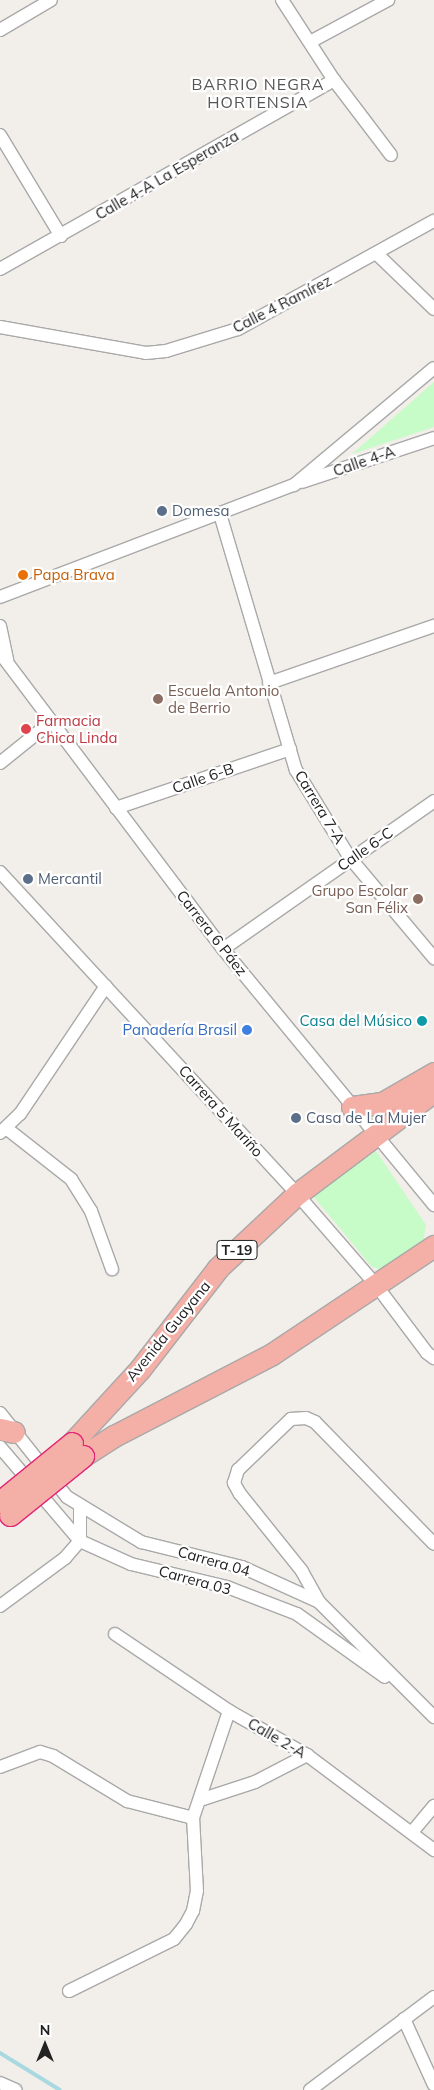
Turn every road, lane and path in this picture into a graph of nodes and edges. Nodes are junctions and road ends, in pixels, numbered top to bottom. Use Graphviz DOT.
graph roads {
  1 [pos="51,0"];
  2 [pos="282,0"];
  3 [pos="388,0"];
  4 [pos="0,30"];
  5 [pos="310,42"];
  6 [pos="334,80"];
  7 [pos="0,135"];
  8 [pos="391,155"];
  9 [pos="434,220"];
  10 [pos="62,236"];
  11 [pos="377,254"];
  12 [pos="0,269"];
  13 [pos="434,309"];
  14 [pos="0,326"];
  15 [pos="434,368"];
  16 [pos="434,438"];
  17 [pos="294,485"];
  18 [pos="220,514"];
  19 [pos="0,597"];
  20 [pos="0,626"];
  21 [pos="434,626"];
  22 [pos="4,658"];
  23 [pos="269,683"];
  24 [pos="51,722"];
  25 [pos="290,749"];
  26 [pos="0,763"];
  27 [pos="434,801"];
  28 [pos="116,808"];
  29 [pos="350,858"];
  30 [pos="0,872"];
  31 [pos="223,949"];
  32 [pos="434,958"];
  33 [pos="106,986"];
  34 [pos="434,1073"];
  35 [pos="434,1091"];
  36 [pos="352,1107"];
  37 [pos="409,1110"];
  38 [pos="3,1130"];
  39 [pos="377,1136"];
  40 [pos="297,1194"];
  41 [pos="434,1205"];
  42 [pos="434,1246"];
  43 [pos="112,1269"];
  44 [pos="376,1285"];
  45 [pos="434,1358"];
  46 [pos="0,1413"];
  47 [pos="5,1436"];
  48 [pos="78,1449"];
  49 [pos="80,1506"];
  50 [pos="3,1513"];
  51 [pos="80,1541"];
  52 [pos="434,1544"];
  53 [pos="319,1602"];
  54 [pos="0,1606"];
  55 [pos="115,1634"];
  56 [pos="410,1694"];
  57 [pos="229,1711"];
  58 [pos="434,1717"];
  59 [pos="307,1755"];
  60 [pos="0,1767"];
  61 [pos="200,1800"];
  62 [pos="434,1806"];
  63 [pos="193,1818"];
  64 [pos="413,1831"];
  65 [pos="434,1850"];
  66 [pos="69,1991"];
  67 [pos="434,1997"];
  68 [pos="404,2019"];
  69 [pos="0,2083"];
  70 [pos="434,2085"];
  71 [pos="16,2090"];
  72 [pos="310,2090"];
  1 -- 4 [label="street"];
  2 -- 5 [label="street"];
  3 -- 5 [label="street"];
  5 -- 6 [label="street"];
  6 -- 8 [label="street"];
  6 -- 10 [label="street, Calle 4-A La Esperanza"];
  7 -- 10 [label="street"];
  9 -- 11 [label="street, Calle 4 Ramírez"];
  10 -- 12 [label="street, Calle 4-A La Esperanza"];
  11 -- 13 [label="street"];
  11 -- 14 [label="street, Calle 4 Ramírez"];
  15 -- 17 [label="street"];
  16 -- 17 [label="street, Calle 4-A"];
  17 -- 18 [label="street, Calle 4-A"];
  18 -- 19 [label="street, Calle 4-A"];
  18 -- 23 [label="street, Carrera 7-A"];
  20 -- 22 [label="street"];
  21 -- 23 [label="street"];
  22 -- 24 [label="street, Carrera 6 Páez"];
  23 -- 25 [label="street, Carrera 7-A"];
  24 -- 26 [label="street"];
  24 -- 28 [label="street, Carrera 6 Páez"];
  25 -- 28 [label="street, Calle 6-B"];
  25 -- 29 [label="street, Carrera 7-A"];
  27 -- 29 [label="street, Calle 6-C"];
  28 -- 31 [label="street, Carrera 6 Páez"];
  29 -- 31 [label="street, Calle 6-C"];
  29 -- 32 [label="street, Carrera 7-A"];
  30 -- 33 [label="street, Carrera 5 Mariño"];
  31 -- 36 [label="street, Carrera 6 Páez"];
  33 -- 38 [label="street"];
  33 -- 40 [label="street, Carrera 5 Mariño"];
  34 -- 36 [label="highway"];
  34 -- 37 [label="highway"];
  35 -- 37 [label="highway, Avenida Guayana / T-19"];
  36 -- 39 [label="street, Carrera 6 Páez"];
  37 -- 39 [label="highway, Avenida Guayana / T-19"];
  38 -- 43 [label="street"];
  39 -- 40 [label="highway, Avenida Guayana / T-19"];
  39 -- 41 [label="street, Carrera 6 Páez"];
  40 -- 44 [label="street, Carrera 5 Mariño"];
  40 -- 48 [label="highway, Avenida Guayana / T-19"];
  42 -- 44 [label="highway, Avenida Guayana / T-19"];
  44 -- 45 [label="street, Carrera 5 Mariño"];
  44 -- 48 [label="highway, Avenida Guayana / T-19"];
  46 -- 47 [label="street"];
  47 -- 49 [label="street, Carrera 04"];
  47 -- 51 [label="street, Carrera 03"];
  48 -- 50 [label="highway, Avenida Guayana / T-19, bridge"];
  49 -- 51 [label="street"];
  49 -- 53 [label="street, Carrera 04"];
  51 -- 54 [label="street"];
  51 -- 56 [label="street, Carrera 03"];
  52 -- 53 [label="street"];
  53 -- 56 [label="street, Carrera 04"];
  55 -- 57 [label="street, Calle 2-A"];
  56 -- 58 [label="street, Carrera 04"];
  57 -- 59 [label="street, Calle 2-A"];
  57 -- 61 [label="street"];
  59 -- 61 [label="street"];
  59 -- 64 [label="street, Calle 2-A"];
  60 -- 63 [label="street"];
  61 -- 63 [label="street"];
  62 -- 64 [label="street"];
  63 -- 66 [label="street"];
  64 -- 65 [label="street, Calle 2-A"];
  67 -- 68 [label="street"];
  68 -- 70 [label="street"];
  68 -- 72 [label="street"];
  69 -- 71 [label="street"];
}
